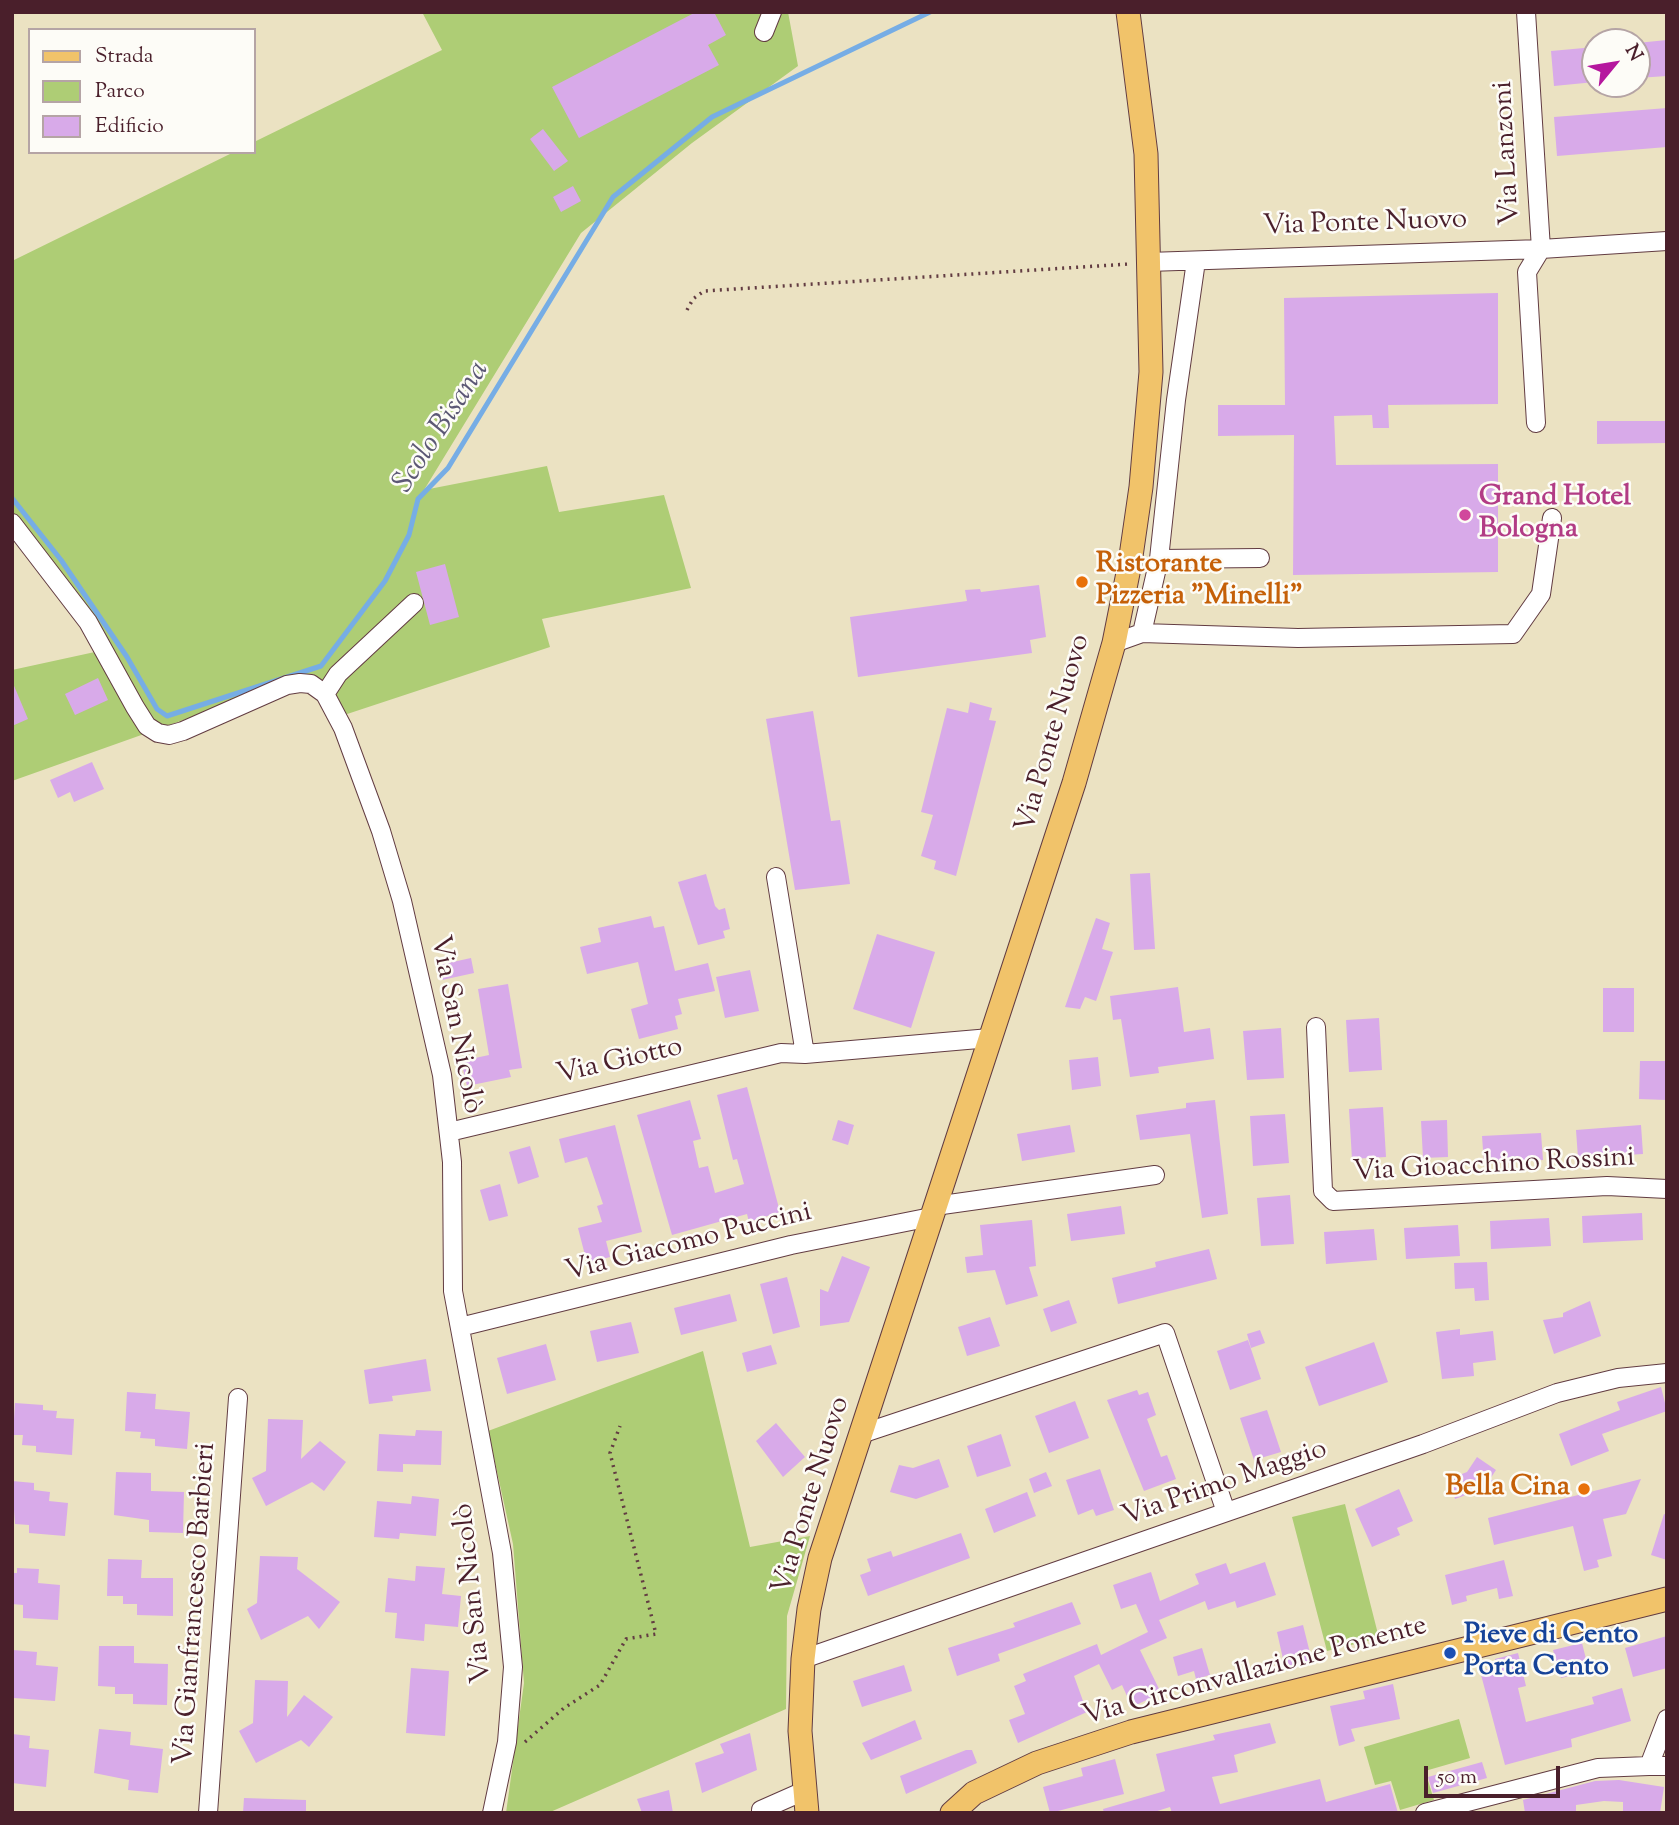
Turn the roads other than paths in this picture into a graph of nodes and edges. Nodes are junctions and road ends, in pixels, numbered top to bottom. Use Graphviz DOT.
graph roads {
  1 [pos="772,12"];
  2 [pos="1128,12"];
  3 [pos="1526,12"];
  4 [pos="764,32"];
  5 [pos="1667,241"];
  6 [pos="1541,249"];
  7 [pos="1196,261"];
  8 [pos="1148,262"];
  9 [pos="1536,423"];
  10 [pos="1552,518"];
  11 [pos="12,523"];
  12 [pos="1260,558"];
  13 [pos="1159,559"];
  14 [pos="414,603"];
  15 [pos="1142,633"];
  16 [pos="1114,643"];
  17 [pos="325,694"];
  18 [pos="776,877"];
  19 [pos="1316,1027"];
  20 [pos="990,1038"];
  21 [pos="805,1054"];
  22 [pos="449,1132"];
  23 [pos="1155,1175"];
  24 [pos="1667,1189"];
  25 [pos="933,1212"];
  26 [pos="460,1327"];
  27 [pos="1667,1373"];
  28 [pos="238,1398"];
  29 [pos="862,1434"];
  30 [pos="1226,1513"];
  31 [pos="1667,1599"];
  32 [pos="803,1659"];
  33 [pos="1667,1719"];
  34 [pos="1658,1766"];
  35 [pos="806,1802"];
  36 [pos="961,1809"];
  37 [pos="208,1813"];
  38 [pos="492,1813"];
  39 [pos="761,1813"];
  40 [pos="1425,1813"];
  1 -- 4 [label="street"];
  2 -- 8 [label="main road, Via Ponte Nuovo"];
  3 -- 6 [label="street, Via Lanzoni"];
  5 -- 6 [label="street, Via Lanzoni"];
  6 -- 7 [label="street, Via Ponte Nuovo"];
  6 -- 9 [label="street"];
  7 -- 8 [label="street, Via Ponte Nuovo"];
  7 -- 13 [label="street"];
  8 -- 16 [label="main road, Via Ponte Nuovo"];
  10 -- 15 [label="street"];
  11 -- 17 [label="street"];
  12 -- 13 [label="street"];
  13 -- 15 [label="street"];
  14 -- 17 [label="street"];
  15 -- 16 [label="street"];
  16 -- 20 [label="main road, Via Ponte Nuovo"];
  17 -- 22 [label="street, Via San Nicolò"];
  18 -- 21 [label="street"];
  19 -- 24 [label="street, Via Gioacchino Rossini"];
  20 -- 21 [label="street, Via Giotto"];
  20 -- 25 [label="main road, Via Ponte Nuovo"];
  21 -- 22 [label="street, Via Giotto"];
  22 -- 26 [label="street, Via San Nicolò"];
  23 -- 25 [label="street"];
  25 -- 26 [label="street, Via Giacomo Puccini"];
  25 -- 29 [label="main road, Via Ponte Nuovo"];
  26 -- 38 [label="street, Via San Nicolò"];
  27 -- 30 [label="street, Via Primo Maggio"];
  28 -- 37 [label="street, Via Gianfrancesco Barbieri"];
  29 -- 30 [label="street"];
  29 -- 32 [label="main road, Via Ponte Nuovo"];
  30 -- 32 [label="street, Via Primo Maggio"];
  31 -- 36 [label="main road, Via Circonvallazione Ponente"];
  32 -- 35 [label="main road, Via Ponte Nuovo"];
  33 -- 34 [label="street"];
  34 -- 40 [label="street"];
  35 -- 39 [label="street"];
}
